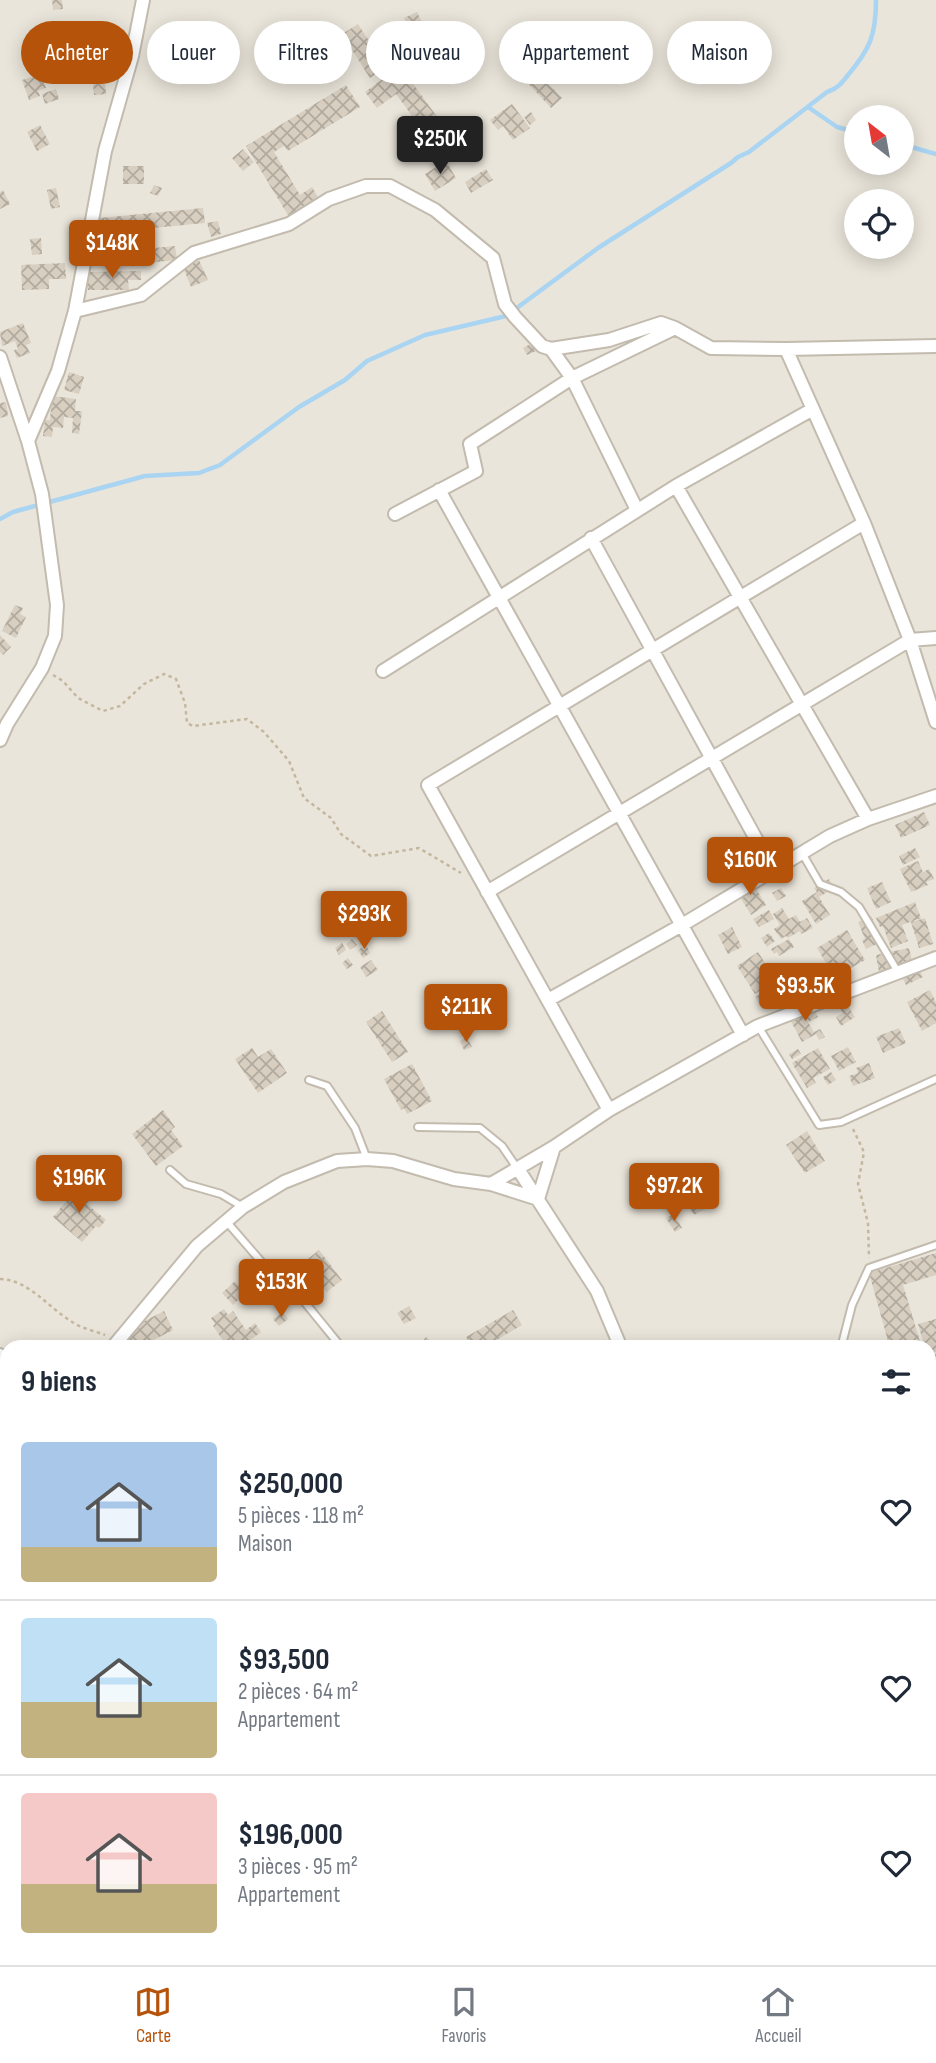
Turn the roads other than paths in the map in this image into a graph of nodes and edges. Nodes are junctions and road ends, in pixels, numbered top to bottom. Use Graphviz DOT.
graph roads {
  1 [pos="143,0"];
  2 [pos="75,311"];
  3 [pos="675,328"];
  4 [pos="936,346"];
  5 [pos="551,348"];
  6 [pos="786,349"];
  7 [pos="0,357"];
  8 [pos="572,378"];
  9 [pos="813,409"];
  10 [pos="28,441"];
  11 [pos="676,486"];
  12 [pos="439,490"];
  13 [pos="637,510"];
  14 [pos="395,514"];
  15 [pos="864,523"];
  16 [pos="590,538"];
  17 [pos="499,597"];
  18 [pos="740,598"];
  19 [pos="936,638"];
  20 [pos="910,640"];
  21 [pos="652,650"];
  22 [pos="383,671"];
  23 [pos="801,705"];
  24 [pos="560,706"];
  25 [pos="3,721"];
  26 [pos="936,722"];
  27 [pos="0,740"];
  28 [pos="712,758"];
  29 [pos="936,796"];
  30 [pos="619,813"];
  31 [pos="867,819"];
  32 [pos="802,853"];
  33 [pos="773,870"];
  34 [pos="487,892"];
  35 [pos="682,925"];
  36 [pos="936,958"];
  37 [pos="898,972"];
  38 [pos="548,1000"];
  39 [pos="758,1026"];
  40 [pos="743,1035"];
  41 [pos="936,1079"];
  42 [pos="309,1080"];
  43 [pos="609,1110"];
  44 [pos="418,1127"];
  45 [pos="554,1147"];
  46 [pos="367,1159"];
  47 [pos="518,1169"];
  48 [pos="170,1170"];
  49 [pos="491,1184"];
  50 [pos="538,1199"];
  51 [pos="243,1207"];
  52 [pos="226,1221"];
  53 [pos="936,1245"];
  54 [pos="118,1340"];
  55 [pos="335,1340"];
  56 [pos="618,1340"];
  57 [pos="843,1340"];
  1 -- 2 [label="street"];
  2 -- 5 [label="street"];
  2 -- 10 [label="street"];
  3 -- 5 [label="street"];
  3 -- 6 [label="street"];
  3 -- 8 [label="street"];
  4 -- 6 [label="street"];
  5 -- 8 [label="street"];
  6 -- 9 [label="street"];
  7 -- 10 [label="street"];
  8 -- 12 [label="street"];
  8 -- 13 [label="street"];
  9 -- 11 [label="street"];
  9 -- 15 [label="street"];
  10 -- 25 [label="street"];
  11 -- 13 [label="street"];
  11 -- 18 [label="street"];
  12 -- 14 [label="street"];
  12 -- 17 [label="street"];
  13 -- 16 [label="street"];
  15 -- 18 [label="street"];
  15 -- 20 [label="street"];
  16 -- 17 [label="street"];
  16 -- 21 [label="street"];
  17 -- 22 [label="street"];
  17 -- 24 [label="street"];
  18 -- 21 [label="street"];
  18 -- 23 [label="street"];
  19 -- 20 [label="street"];
  20 -- 23 [label="street"];
  20 -- 26 [label="street"];
  21 -- 24 [label="street"];
  21 -- 28 [label="street"];
  23 -- 28 [label="street"];
  23 -- 31 [label="street"];
  24 -- 30 [label="street"];
  24 -- 34 [label="street"];
  25 -- 27 [label="street"];
  28 -- 30 [label="street"];
  28 -- 33 [label="street"];
  29 -- 31 [label="street"];
  30 -- 34 [label="street"];
  30 -- 35 [label="street"];
  31 -- 32 [label="street"];
  32 -- 33 [label="street"];
  32 -- 37 [label="lane"];
  33 -- 35 [label="street"];
  34 -- 38 [label="street"];
  35 -- 38 [label="street"];
  35 -- 40 [label="street"];
  36 -- 37 [label="street"];
  37 -- 39 [label="street"];
  38 -- 43 [label="street"];
  39 -- 40 [label="street"];
  39 -- 41 [label="lane"];
  40 -- 43 [label="street"];
  42 -- 46 [label="lane"];
  43 -- 45 [label="street"];
  44 -- 47 [label="lane"];
  45 -- 47 [label="street"];
  45 -- 50 [label="street"];
  46 -- 49 [label="street"];
  46 -- 51 [label="street"];
  47 -- 49 [label="street"];
  47 -- 50 [label="street"];
  48 -- 51 [label="lane"];
  49 -- 50 [label="street"];
  50 -- 56 [label="street"];
  51 -- 52 [label="street"];
  52 -- 54 [label="street"];
  52 -- 55 [label="lane"];
  53 -- 57 [label="lane"];
}
